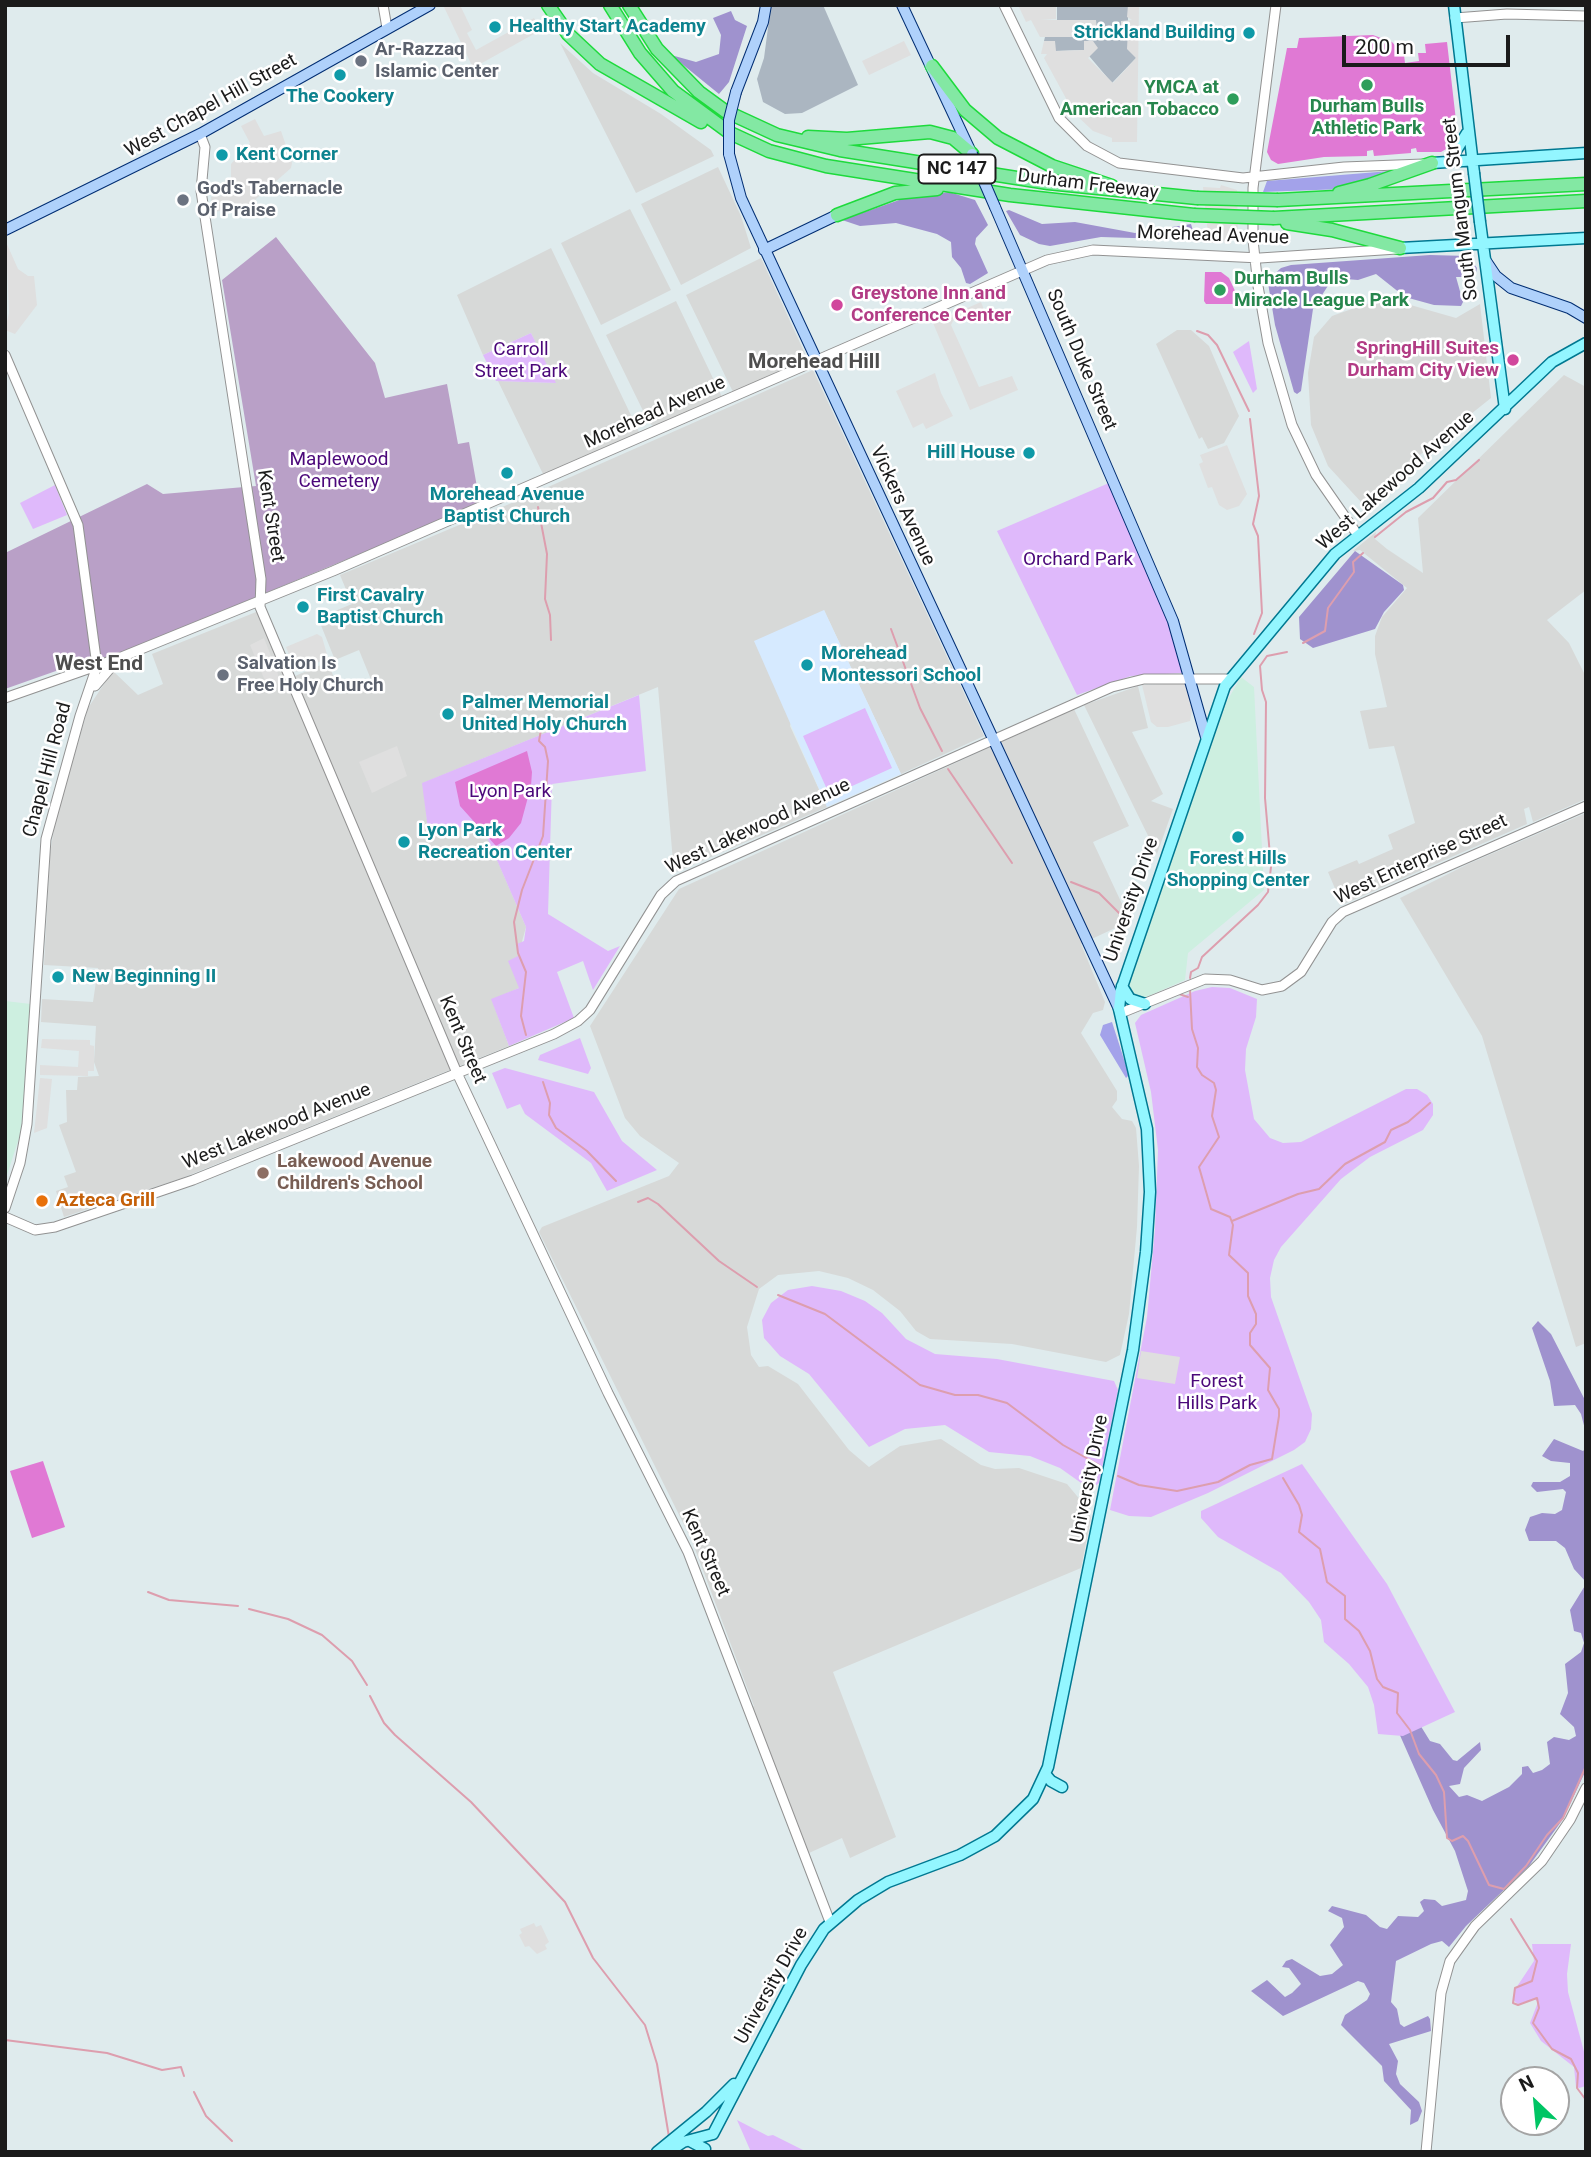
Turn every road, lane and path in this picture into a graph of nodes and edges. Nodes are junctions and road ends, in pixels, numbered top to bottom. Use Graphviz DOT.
graph roads {
  1 [pos="383,5"];
  2 [pos="430,5"];
  3 [pos="548,5"];
  4 [pos="610,5"];
  5 [pos="629,5"];
  6 [pos="766,5"];
  7 [pos="902,5"];
  8 [pos="1004,5"];
  9 [pos="1276,5"];
  10 [pos="1454,5"];
  11 [pos="1586,16"];
  12 [pos="1455,19"];
  13 [pos="387,27"];
  14 [pos="932,66"];
  15 [pos="763,130"];
  16 [pos="1469,131"];
  17 [pos="730,133"];
  18 [pos="201,134"];
  19 [pos="1586,153"];
  20 [pos="972,154"];
  21 [pos="1472,160"];
  22 [pos="1449,162"];
  23 [pos="1432,163"];
  24 [pos="1255,177"];
  25 [pos="1586,184"];
  26 [pos="1010,195"];
  27 [pos="1154,195"];
  28 [pos="1308,200"];
  29 [pos="1586,201"];
  30 [pos="837,215"];
  31 [pos="1273,218"];
  32 [pos="5,230"];
  33 [pos="1586,238"];
  34 [pos="1482,243"];
  35 [pos="1400,248"];
  36 [pos="764,250"];
  37 [pos="1255,257"];
  38 [pos="1484,258"];
  39 [pos="1024,270"];
  40 [pos="1586,318"];
  41 [pos="1586,343"];
  42 [pos="5,355"];
  43 [pos="816,361"];
  44 [pos="1505,409"];
  45 [pos="1357,534"];
  46 [pos="259,602"];
  47 [pos="119,658"];
  48 [pos="97,666"];
  49 [pos="1190,678"];
  50 [pos="1229,679"];
  51 [pos="87,695"];
  52 [pos="5,698"];
  53 [pos="1206,737"];
  54 [pos="992,740"];
  55 [pos="1586,806"];
  56 [pos="1122,986"];
  57 [pos="1144,1004"];
  58 [pos="1120,1011"];
  59 [pos="457,1073"];
  60 [pos="5,1208"];
  61 [pos="5,1217"];
  62 [pos="1045,1774"];
  63 [pos="1062,1787"];
  64 [pos="1586,1788"];
  65 [pos="830,1922"];
  66 [pos="747,2068"];
  67 [pos="713,2134"];
  68 [pos="679,2135"];
  69 [pos="690,2141"];
  70 [pos="705,2150"];
  71 [pos="657,2152"];
  72 [pos="668,2152"];
  73 [pos="1426,2152"];
  1 -- 13 [label="street"];
  2 -- 13 [label="main road, West Chapel Hill Street"];
  3 -- 17 [label="highway"];
  4 -- 17 [label="highway, Durham Freeway / NC 147"];
  5 -- 15 [label="highway, Durham Freeway / NC 147"];
  6 -- 36 [label="main road, Vickers Avenue, bridge"];
  7 -- 14 [label="main road, South Duke Street"];
  8 -- 24 [label="street"];
  9 -- 24 [label="street"];
  10 -- 12 [label="main road, South Mangum Street"];
  11 -- 12 [label="street"];
  12 -- 16 [label="main road, South Mangum Street"];
  13 -- 18 [label="main road, West Chapel Hill Street"];
  14 -- 20 [label="main road, South Duke Street"];
  14 -- 27 [label="highway"];
  15 -- 20 [label="highway"];
  15 -- 27 [label="highway, Durham Freeway / NC 147"];
  16 -- 21 [label="main road, South Mangum Street"];
  16 -- 22 [label="main road"];
  17 -- 26 [label="highway, Durham Freeway / NC 147"];
  18 -- 32 [label="main road, West Chapel Hill Street"];
  18 -- 46 [label="street, Kent Street"];
  19 -- 21 [label="main road"];
  20 -- 39 [label="main road, South Duke Street, bridge"];
  21 -- 22 [label="main road"];
  21 -- 34 [label="main road, South Mangum Street, bridge"];
  22 -- 23 [label="main road"];
  23 -- 24 [label="street"];
  23 -- 28 [label="highway"];
  24 -- 37 [label="street"];
  25 -- 28 [label="highway, Durham Freeway / NC 147"];
  26 -- 30 [label="highway"];
  26 -- 31 [label="highway, Durham Freeway / NC 147, bridge"];
  27 -- 28 [label="highway, Durham Freeway / NC 147, bridge"];
  29 -- 31 [label="highway, Durham Freeway / NC 147"];
  30 -- 36 [label="main road"];
  31 -- 35 [label="highway"];
  33 -- 34 [label="main road, Morehead Avenue"];
  34 -- 35 [label="main road, Morehead Avenue"];
  34 -- 38 [label="main road, South Mangum Street"];
  35 -- 37 [label="street, Morehead Avenue"];
  36 -- 43 [label="main road, Vickers Avenue"];
  37 -- 39 [label="street, Morehead Avenue"];
  37 -- 45 [label="street"];
  38 -- 40 [label="main road"];
  38 -- 44 [label="main road, South Mangum Street"];
  39 -- 43 [label="street, Morehead Avenue"];
  39 -- 49 [label="main road, South Duke Street"];
  41 -- 44 [label="main road, West Lakewood Avenue"];
  42 -- 48 [label="street, Chapel Hill Road"];
  43 -- 46 [label="street, Morehead Avenue"];
  43 -- 54 [label="main road, Vickers Avenue"];
  44 -- 45 [label="main road, West Lakewood Avenue"];
  45 -- 50 [label="main road, West Lakewood Avenue"];
  46 -- 47 [label="street, Morehead Avenue"];
  46 -- 59 [label="street, Kent Street"];
  47 -- 48 [label="street, Morehead Avenue"];
  47 -- 51 [label="street"];
  48 -- 51 [label="street, Chapel Hill Road"];
  48 -- 52 [label="street, Morehead Avenue"];
  49 -- 50 [label="street, West Lakewood Avenue"];
  49 -- 53 [label="main road, South Duke Street"];
  49 -- 54 [label="street, West Lakewood Avenue"];
  50 -- 53 [label="main road, University Drive"];
  51 -- 60 [label="street, Chapel Hill Road"];
  53 -- 56 [label="main road, University Drive"];
  54 -- 58 [label="main road, Vickers Avenue"];
  54 -- 59 [label="street, West Lakewood Avenue"];
  55 -- 57 [label="street, West Enterprise Street"];
  56 -- 57 [label="main road"];
  56 -- 58 [label="main road, University Drive"];
  57 -- 58 [label="street"];
  58 -- 62 [label="main road, University Drive"];
  59 -- 61 [label="street, West Lakewood Avenue"];
  59 -- 65 [label="street, Kent Street"];
  62 -- 63 [label="main road"];
  62 -- 65 [label="main road, University Drive"];
  64 -- 73 [label="street"];
  65 -- 66 [label="main road, University Drive"];
  66 -- 67 [label="main road, University Drive"];
  66 -- 68 [label="main road"];
  67 -- 68 [label="main road"];
  67 -- 69 [label="main road"];
  67 -- 70 [label="street, University Drive"];
  68 -- 71 [label="main road"];
  69 -- 70 [label="main road"];
  69 -- 72 [label="main road"];
}
